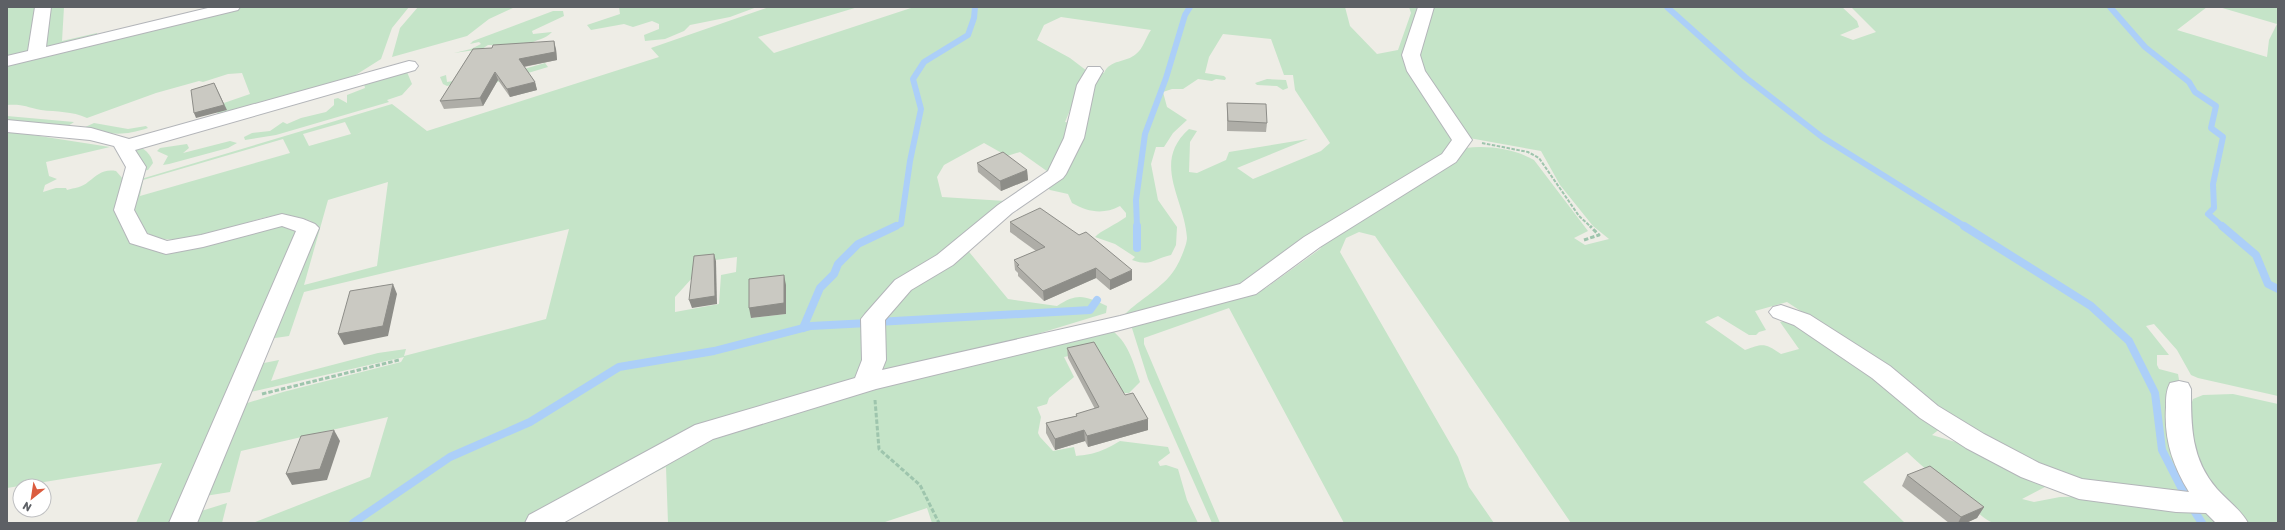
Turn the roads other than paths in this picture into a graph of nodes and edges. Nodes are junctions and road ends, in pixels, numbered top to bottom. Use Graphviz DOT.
graph roads {
  1 [pos="42,7"];
  2 [pos="232,7"];
  3 [pos="1426,7"];
  4 [pos="36,55"];
  5 [pos="7,61"];
  6 [pos="409,66"];
  7 [pos="1094,71"];
  8 [pos="7,126"];
  9 [pos="124,147"];
  10 [pos="1781,312"];
  11 [pos="869,383"];
  12 [pos="2179,389"];
  13 [pos="2212,503"];
  14 [pos="183,523"];
  15 [pos="539,523"];
  16 [pos="2234,523"];
  1 -- 4 [label="street"];
  2 -- 4 [label="street"];
  3 -- 11 [label="street"];
  4 -- 5 [label="street"];
  6 -- 9 [label="street"];
  7 -- 11 [label="street"];
  8 -- 9 [label="street"];
  9 -- 14 [label="street"];
  10 -- 13 [label="street"];
  11 -- 15 [label="street"];
  12 -- 13 [label="street"];
  13 -- 16 [label="street"];
}
